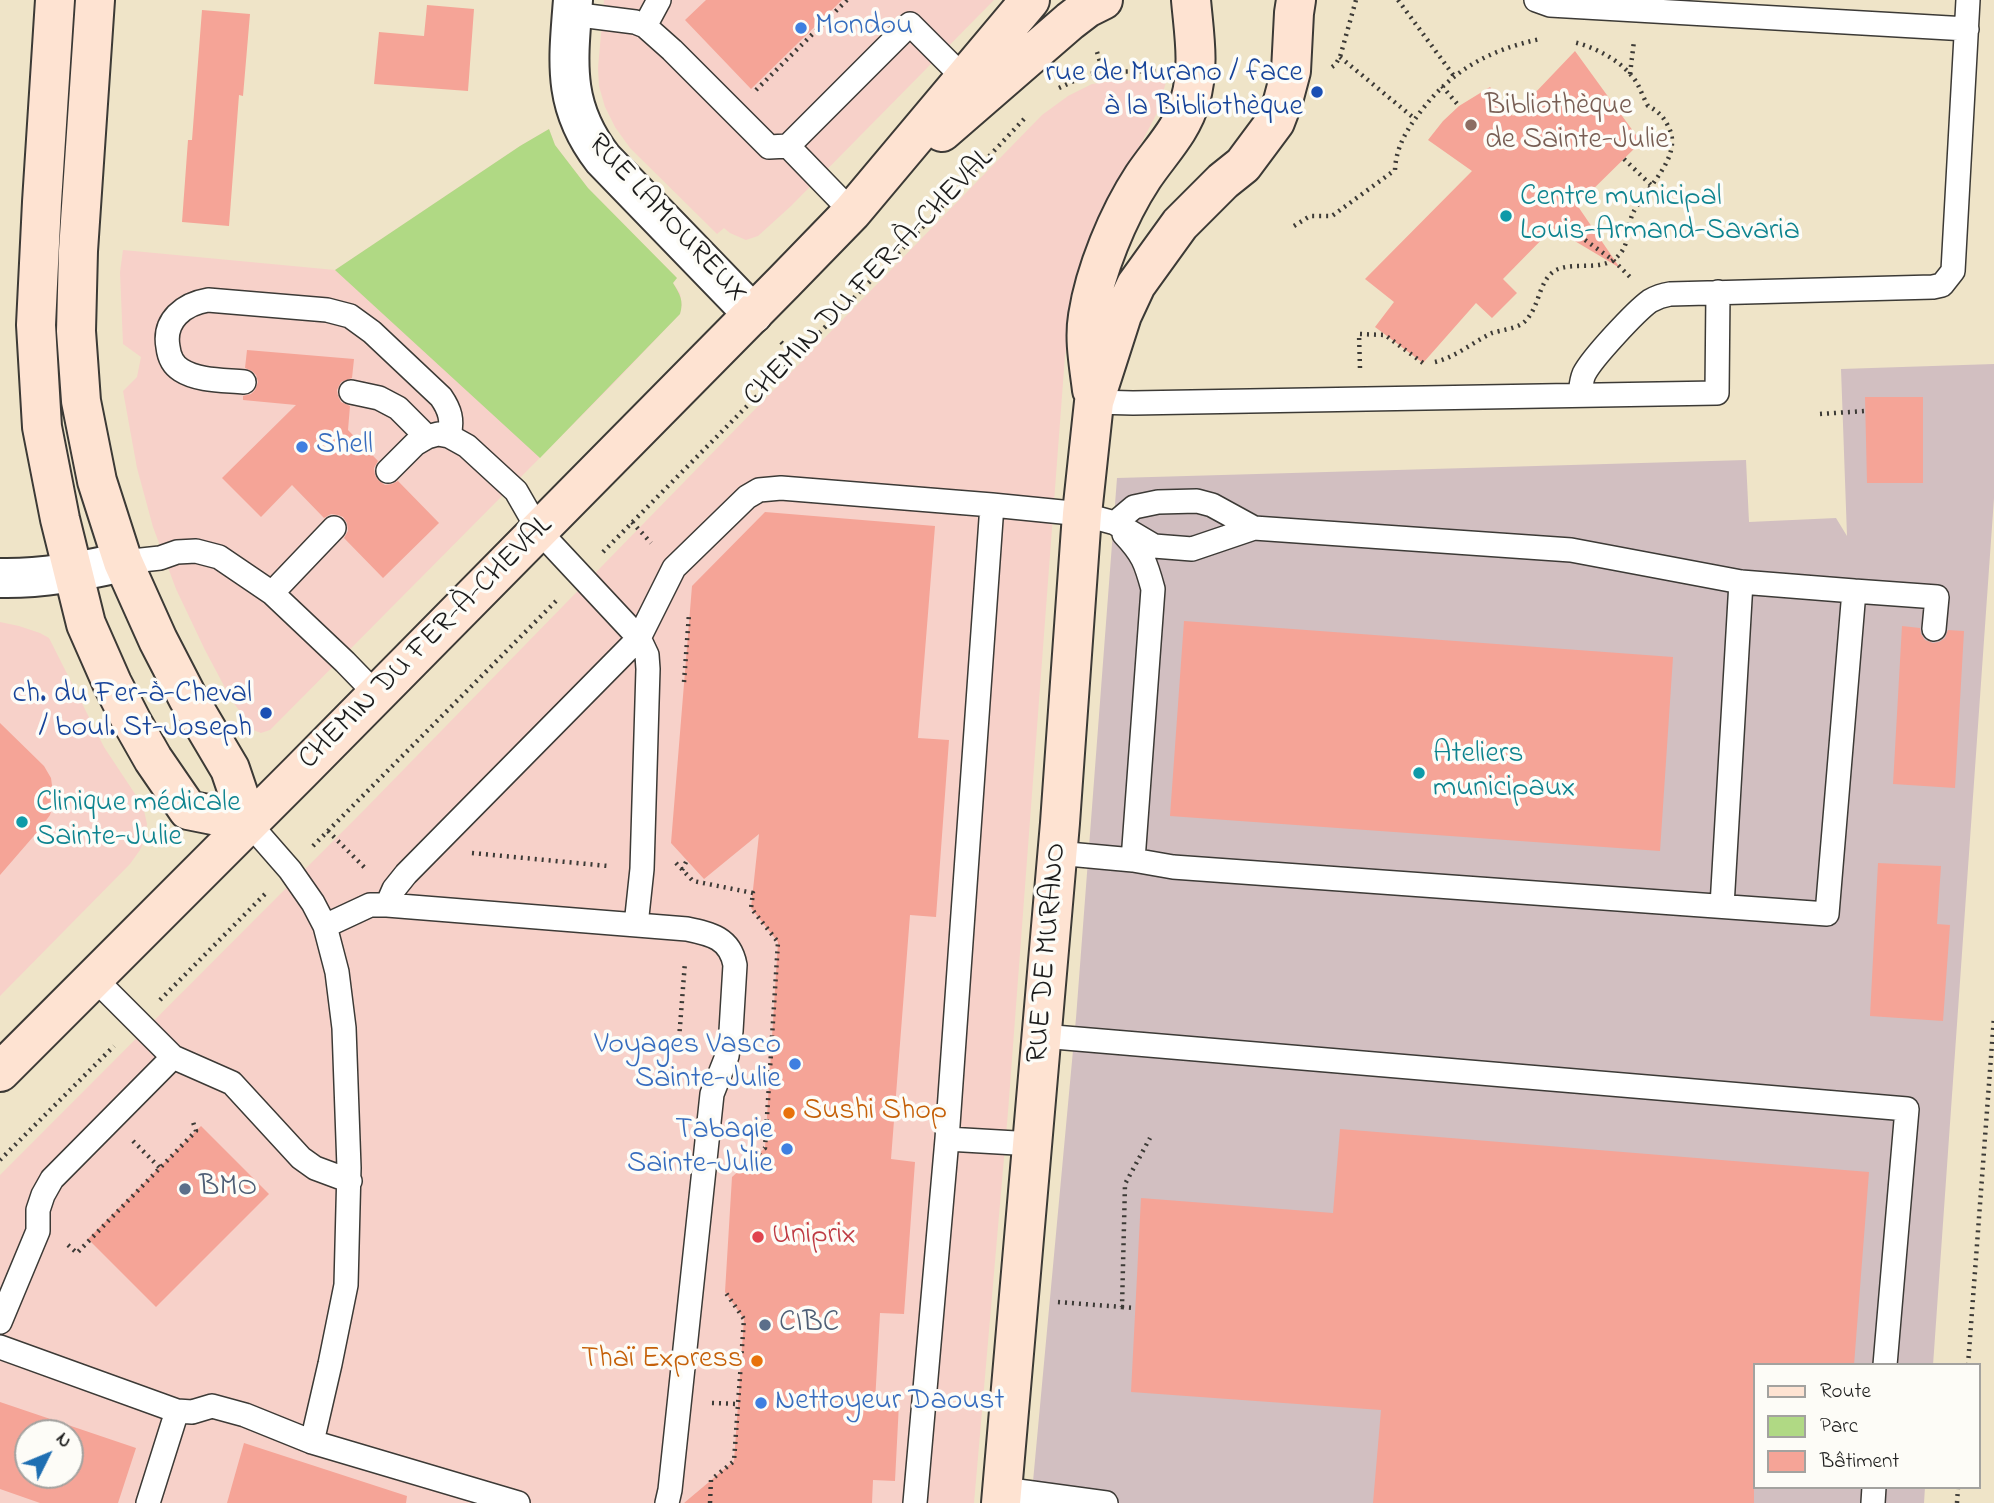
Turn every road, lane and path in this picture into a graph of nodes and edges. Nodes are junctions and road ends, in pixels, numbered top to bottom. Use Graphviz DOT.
graph roads {
  1 [pos="55,0"];
  2 [pos="95,0"];
  3 [pos="659,0"];
  4 [pos="847,0"];
  5 [pos="1030,0"];
  6 [pos="1103,0"];
  7 [pos="1191,0"];
  8 [pos="1296,0"];
  9 [pos="1356,0"];
  10 [pos="1398,0"];
  11 [pos="1536,0"];
  12 [pos="1968,0"];
  13 [pos="573,7"];
  14 [pos="645,26"];
  15 [pos="1967,29"];
  16 [pos="1550,37"];
  17 [pos="1567,41"];
  18 [pos="1633,50"];
  19 [pos="1340,57"];
  20 [pos="1167,70"];
  21 [pos="1326,70"];
  22 [pos="1630,75"];
  23 [pos="1454,76"];
  24 [pos="1442,86"];
  25 [pos="973,87"];
  26 [pos="756,90"];
  27 [pos="1051,94"];
  28 [pos="1459,106"];
  29 [pos="1027,117"];
  30 [pos="1415,119"];
  31 [pos="788,146"];
  32 [pos="1624,159"];
  33 [pos="1651,185"];
  34 [pos="852,212"];
  35 [pos="1294,226"];
  36 [pos="1586,240"];
  37 [pos="1613,260"];
  38 [pos="1636,283"];
  39 [pos="1718,292"];
  40 [pos="753,314"];
  41 [pos="1361,378"];
  42 [pos="244,382"];
  43 [pos="351,392"];
  44 [pos="1580,395"];
  45 [pos="1094,402"];
  46 [pos="1865,411"];
  47 [pos="1820,414"];
  48 [pos="438,436"];
  49 [pos="388,471"];
  50 [pos="992,505"];
  51 [pos="1099,519"];
  52 [pos="632,522"];
  53 [pos="334,528"];
  54 [pos="1254,528"];
  55 [pos="539,531"];
  56 [pos="652,544"];
  57 [pos="604,551"];
  58 [pos="123,562"];
  59 [pos="72,573"];
  60 [pos="0,578"];
  61 [pos="1741,582"];
  62 [pos="1854,591"];
  63 [pos="272,593"];
  64 [pos="557,600"];
  65 [pos="690,613"];
  66 [pos="1934,629"];
  67 [pos="639,638"];
  68 [pos="377,695"];
  69 [pos="683,695"];
  70 [pos="248,822"];
  71 [pos="466,853"];
  72 [pos="1057,853"];
  73 [pos="670,856"];
  74 [pos="687,860"];
  75 [pos="1133,860"];
  76 [pos="608,866"];
  77 [pos="682,870"];
  78 [pos="371,874"];
  79 [pos="693,881"];
  80 [pos="387,905"];
  81 [pos="1722,906"];
  82 [pos="249,911"];
  83 [pos="636,925"];
  84 [pos="325,926"];
  85 [pos="687,929"];
  86 [pos="94,978"];
  87 [pos="161,999"];
  88 [pos="1994,1017"];
  89 [pos="1042,1036"];
  90 [pos="114,1047"];
  91 [pos="678,1052"];
  92 [pos="173,1057"];
  93 [pos="0,1072"];
  94 [pos="193,1122"];
  95 [pos="1150,1138"];
  96 [pos="947,1139"];
  97 [pos="1032,1144"];
  98 [pos="0,1160"];
  99 [pos="732,1177"];
  100 [pos="349,1181"];
  101 [pos="77,1253"];
  102 [pos="725,1292"];
  103 [pos="1050,1301"];
  104 [pos="1122,1307"];
  105 [pos="1134,1308"];
  106 [pos="0,1322"];
  107 [pos="0,1347"];
  108 [pos="1885,1363"];
  109 [pos="1968,1363"];
  110 [pos="177,1411"];
  111 [pos="312,1442"];
  112 [pos="1002,1496"];
  113 [pos="1066,1500"];
  114 [pos="148,1503"];
  115 [pos="518,1503"];
  116 [pos="667,1503"];
  117 [pos="710,1503"];
  118 [pos="915,1503"];
  119 [pos="1106,1503"];
  1 -- 59 [label="street"];
  2 -- 58 [label="street"];
  3 -- 14 [label="lane"];
  4 -- 26 [label="path"];
  5 -- 25 [label="street, CHEMIN DU FER-À-CHEVAL"];
  6 -- 25 [label="street, CHEMIN DU FER-À-CHEVAL"];
  7 -- 45 [label="street, RUE DE MURANO"];
  8 -- 45 [label="street, RUE DE MURANO"];
  9 -- 19 [label="path"];
  10 -- 23 [label="path"];
  11 -- 15 [label="lane"];
  12 -- 15 [label="lane"];
  13 -- 14 [label="lane"];
  13 -- 40 [label="street, RUE LAMOUREUX"];
  14 -- 31 [label="lane"];
  15 -- 39 [label="lane"];
  16 -- 23 [label="path"];
  17 -- 22 [label="path"];
  18 -- 22 [label="path"];
  19 -- 21 [label="path"];
  19 -- 30 [label="path"];
  20 -- 27 [label="path"];
  22 -- 33 [label="path"];
  23 -- 24 [label="path"];
  24 -- 28 [label="path"];
  24 -- 30 [label="path"];
  25 -- 31 [label="lane"];
  25 -- 34 [label="street, CHEMIN DU FER-À-CHEVAL"];
  29 -- 52 [label="path, CHEMIN DU FER-À-CHEVAL"];
  30 -- 35 [label="path"];
  31 -- 34 [label="lane"];
  32 -- 33 [label="path"];
  33 -- 37 [label="path"];
  34 -- 40 [label="street, CHEMIN DU FER-À-CHEVAL"];
  36 -- 37 [label="path"];
  37 -- 38 [label="path"];
  37 -- 41 [label="path"];
  39 -- 44 [label="lane"];
  39 -- 44 [label="lane"];
  40 -- 55 [label="street, CHEMIN DU FER-À-CHEVAL"];
  42 -- 48 [label="lane"];
  43 -- 48 [label="lane"];
  44 -- 45 [label="lane"];
  45 -- 51 [label="street, RUE DE MURANO"];
  46 -- 47 [label="path"];
  48 -- 49 [label="lane"];
  48 -- 55 [label="lane"];
  50 -- 51 [label="lane"];
  50 -- 67 [label="lane"];
  50 -- 96 [label="lane"];
  51 -- 54 [label="lane"];
  51 -- 54 [label="lane"];
  51 -- 72 [label="street, RUE DE MURANO"];
  51 -- 75 [label="lane"];
  52 -- 56 [label="path"];
  52 -- 57 [label="path, CHEMIN DU FER-À-CHEVAL"];
  53 -- 63 [label="lane"];
  54 -- 61 [label="lane"];
  55 -- 67 [label="lane"];
  55 -- 68 [label="street, CHEMIN DU FER-À-CHEVAL"];
  58 -- 59 [label="street"];
  58 -- 63 [label="lane"];
  58 -- 70 [label="street"];
  59 -- 60 [label="street"];
  59 -- 70 [label="street"];
  61 -- 62 [label="lane"];
  61 -- 81 [label="lane"];
  62 -- 66 [label="lane"];
  62 -- 81 [label="lane"];
  63 -- 68 [label="lane"];
  64 -- 78 [label="path, CHEMIN DU FER-À-CHEVAL"];
  65 -- 69 [label="path"];
  67 -- 80 [label="lane"];
  67 -- 83 [label="lane"];
  68 -- 70 [label="street, CHEMIN DU FER-À-CHEVAL"];
  70 -- 84 [label="lane"];
  70 -- 86 [label="street, CHEMIN DU FER-À-CHEVAL"];
  71 -- 76 [label="path"];
  72 -- 75 [label="lane"];
  72 -- 89 [label="street, RUE DE MURANO"];
  73 -- 77 [label="path"];
  74 -- 77 [label="path"];
  75 -- 81 [label="lane"];
  77 -- 79 [label="path"];
  79 -- 85 [label="path"];
  79 -- 99 [label="path"];
  80 -- 83 [label="lane"];
  80 -- 84 [label="lane"];
  82 -- 87 [label="path"];
  83 -- 85 [label="lane"];
  84 -- 100 [label="lane"];
  85 -- 91 [label="path"];
  85 -- 116 [label="lane"];
  86 -- 92 [label="lane"];
  86 -- 93 [label="street, CHEMIN DU FER-À-CHEVAL"];
  88 -- 109 [label="path"];
  89 -- 97 [label="street, RUE DE MURANO"];
  89 -- 108 [label="lane"];
  90 -- 98 [label="path"];
  92 -- 100 [label="lane"];
  92 -- 106 [label="lane"];
  94 -- 101 [label="path"];
  95 -- 104 [label="path"];
  96 -- 97 [label="lane"];
  96 -- 118 [label="lane"];
  97 -- 112 [label="street, RUE DE MURANO"];
  100 -- 111 [label="lane"];
  102 -- 117 [label="path"];
  103 -- 104 [label="path"];
  104 -- 105 [label="path"];
  107 -- 110 [label="lane"];
  110 -- 111 [label="lane"];
  110 -- 114 [label="lane"];
  111 -- 115 [label="lane"];
  112 -- 113 [label="lane"];
  113 -- 119 [label="lane"];
}
